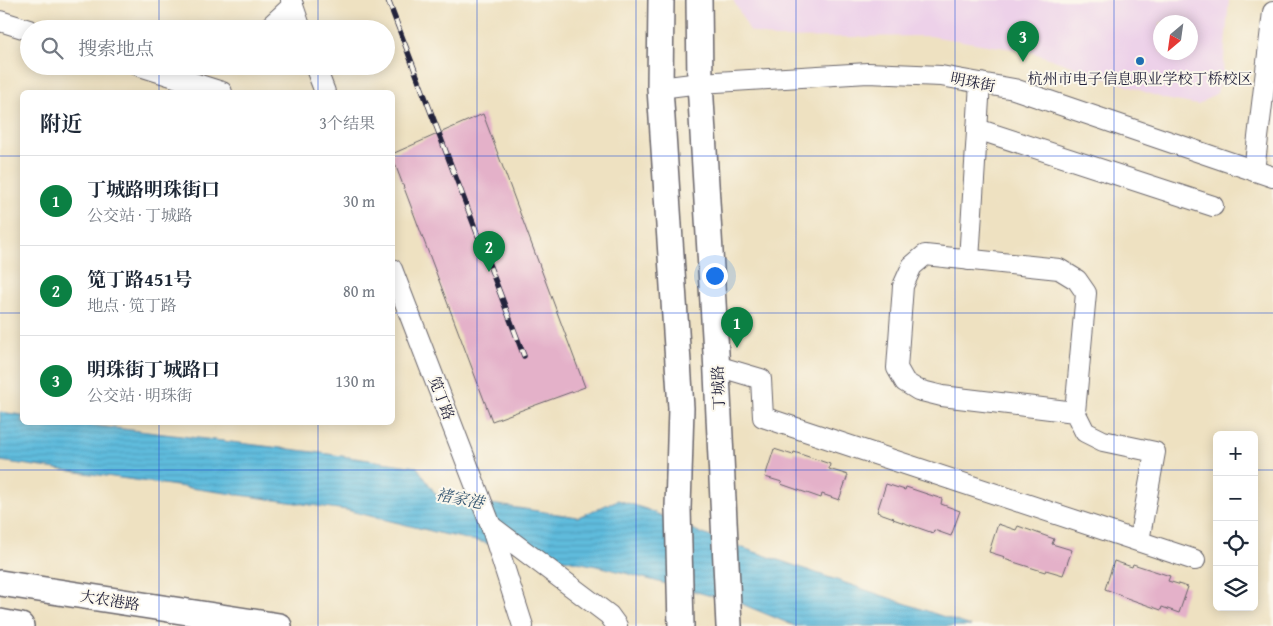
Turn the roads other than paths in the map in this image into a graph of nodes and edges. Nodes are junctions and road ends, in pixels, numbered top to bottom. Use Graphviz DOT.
graph roads {
  1 [pos="661,0"];
  2 [pos="699,0"];
  3 [pos="292,3"];
  4 [pos="1273,12"];
  5 [pos="276,20"];
  6 [pos="298,20"];
  7 [pos="0,21"];
  8 [pos="20,27"];
  9 [pos="168,75"];
  10 [pos="318,75"];
  11 [pos="700,83"];
  12 [pos="980,83"];
  13 [pos="660,88"];
  14 [pos="216,90"];
  15 [pos="324,90"];
  16 [pos="977,129"];
  17 [pos="1264,174"];
  18 [pos="1213,206"];
  19 [pos="969,260"];
  20 [pos="395,277"];
  21 [pos="717,366"];
  22 [pos="1075,412"];
  23 [pos="491,526"];
  24 [pos="1139,541"];
  25 [pos="1195,560"];
  26 [pos="0,583"];
  27 [pos="0,622"];
  28 [pos="681,624"];
  29 [pos="20,626"];
  30 [pos="279,626"];
  31 [pos="523,626"];
  32 [pos="617,626"];
  33 [pos="729,626"];
  1 -- 13 [label="main road"];
  2 -- 11 [label="main road, 丁城路"];
  3 -- 5 [label="street"];
  3 -- 6 [label="street"];
  4 -- 17 [label="street"];
  7 -- 8 [label="street"];
  9 -- 14 [label="street"];
  10 -- 15 [label="street"];
  11 -- 12 [label="street, 明珠街"];
  11 -- 13 [label="street, 明珠街"];
  11 -- 21 [label="main road, 丁城路"];
  12 -- 16 [label="street"];
  12 -- 17 [label="street, 明珠街"];
  13 -- 28 [label="main road"];
  16 -- 18 [label="street"];
  16 -- 19 [label="street"];
  19 -- 22 [label="street"];
  19 -- 22 [label="street"];
  20 -- 23 [label="street, 笕丁路"];
  21 -- 24 [label="street"];
  21 -- 33 [label="main road, 丁城路"];
  22 -- 24 [label="street"];
  23 -- 31 [label="street, 笕丁路"];
  23 -- 32 [label="street"];
  24 -- 25 [label="street"];
  26 -- 30 [label="main road, 大农港路"];
  27 -- 29 [label="main road"];
}
